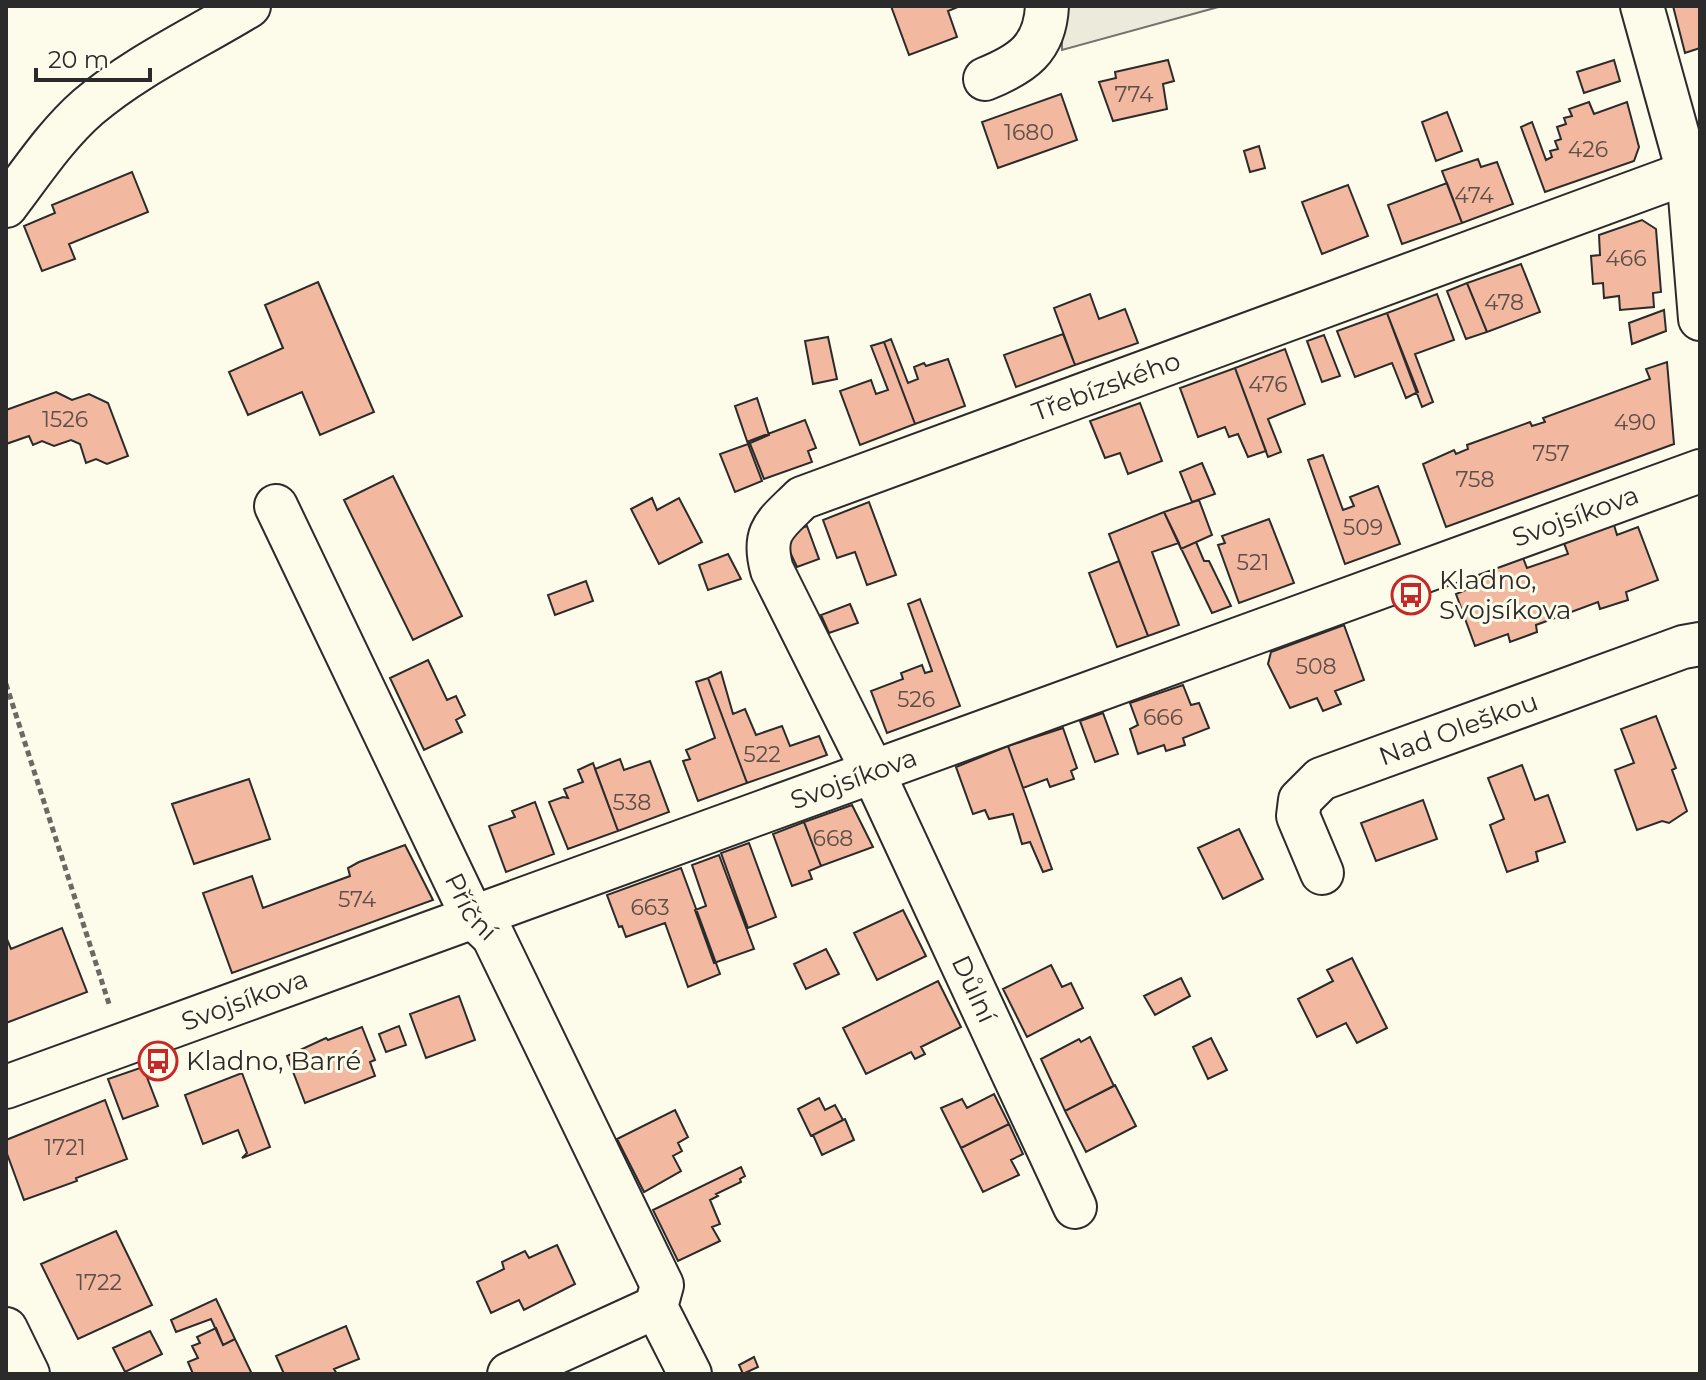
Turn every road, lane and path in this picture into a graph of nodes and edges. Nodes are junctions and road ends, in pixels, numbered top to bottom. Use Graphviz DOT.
graph roads {
  1 [pos="1047,6"];
  2 [pos="1642,6"];
  3 [pos="243,8"];
  4 [pos="985,79"];
  5 [pos="1694,170"];
  6 [pos="6,206"];
  7 [pos="1700,319"];
  8 [pos="1700,471"];
  9 [pos="276,506"];
  10 [pos="1700,644"];
  11 [pos="6,684"];
  12 [pos="872,770"];
  13 [pos="1322,873"];
  14 [pos="472,916"];
  15 [pos="122,1045"];
  16 [pos="6,1087"];
  17 [pos="1075,1207"];
  18 [pos="656,1307"];
  19 [pos="6,1329"];
  20 [pos="28,1374"];
  21 [pos="509,1374"];
  22 [pos="690,1374"];
  1 -- 4 [label="street"];
  2 -- 5 [label="street"];
  3 -- 6 [label="street"];
  5 -- 7 [label="street"];
  5 -- 12 [label="street, Třebízského"];
  8 -- 12 [label="street, Svojsíkova"];
  9 -- 14 [label="street, Příční"];
  10 -- 13 [label="street, Nad Oleškou"];
  11 -- 15 [label="path"];
  12 -- 14 [label="street, Svojsíkova"];
  12 -- 17 [label="street, Důlní"];
  14 -- 15 [label="street, Svojsíkova"];
  14 -- 18 [label="street, Příční"];
  15 -- 16 [label="street, Svojsíkova"];
  18 -- 21 [label="street"];
  18 -- 22 [label="street, Příční"];
  19 -- 20 [label="street"];
}
